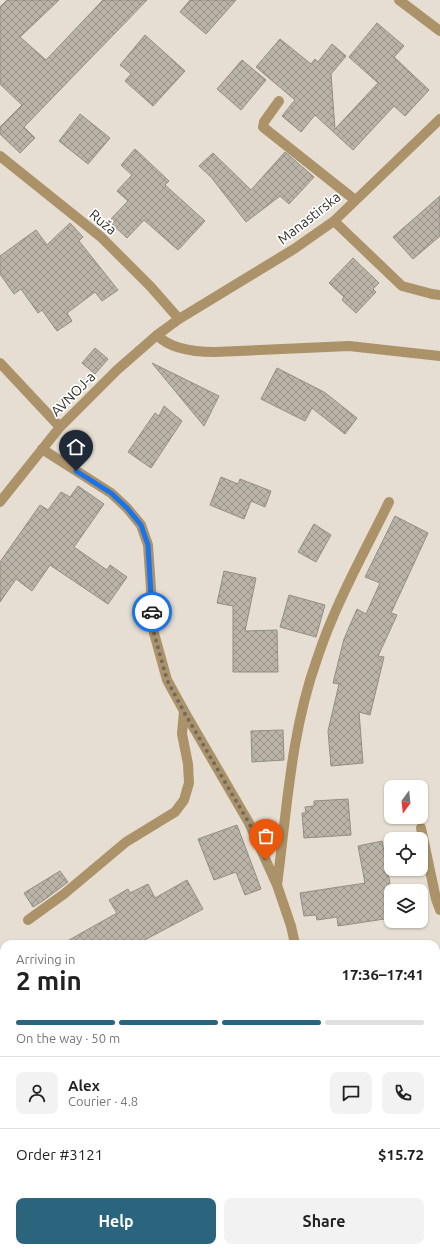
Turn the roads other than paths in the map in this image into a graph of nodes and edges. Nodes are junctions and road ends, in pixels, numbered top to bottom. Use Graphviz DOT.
graph roads {
  1 [pos="399,0"];
  2 [pos="440,31"];
  3 [pos="279,101"];
  4 [pos="440,119"];
  5 [pos="0,156"];
  6 [pos="355,200"];
  7 [pos="334,221"];
  8 [pos="440,295"];
  9 [pos="179,319"];
  10 [pos="157,335"];
  11 [pos="440,356"];
  12 [pos="0,363"];
  13 [pos="60,427"];
  14 [pos="42,449"];
  15 [pos="0,502"];
  16 [pos="389,502"];
  17 [pos="184,712"];
  18 [pos="421,828"];
  19 [pos="278,885"];
  20 [pos="440,910"];
  21 [pos="28,920"];
  22 [pos="294,940"];
  1 -- 2 [label="street"];
  3 -- 6 [label="street"];
  4 -- 6 [label="street, Manastirska"];
  5 -- 9 [label="street, Ruža"];
  6 -- 7 [label="street, Manastirska"];
  7 -- 8 [label="street"];
  7 -- 9 [label="street, Manastirska"];
  9 -- 10 [label="street, AVNOJ-a"];
  10 -- 11 [label="street"];
  10 -- 13 [label="street, AVNOJ-a"];
  12 -- 13 [label="street"];
  13 -- 14 [label="street, AVNOJ-a"];
  14 -- 15 [label="street, AVNOJ-a"];
  14 -- 17 [label="street"];
  16 -- 19 [label="street"];
  17 -- 19 [label="street"];
  17 -- 21 [label="street"];
  18 -- 20 [label="street"];
  19 -- 22 [label="street"];
}
